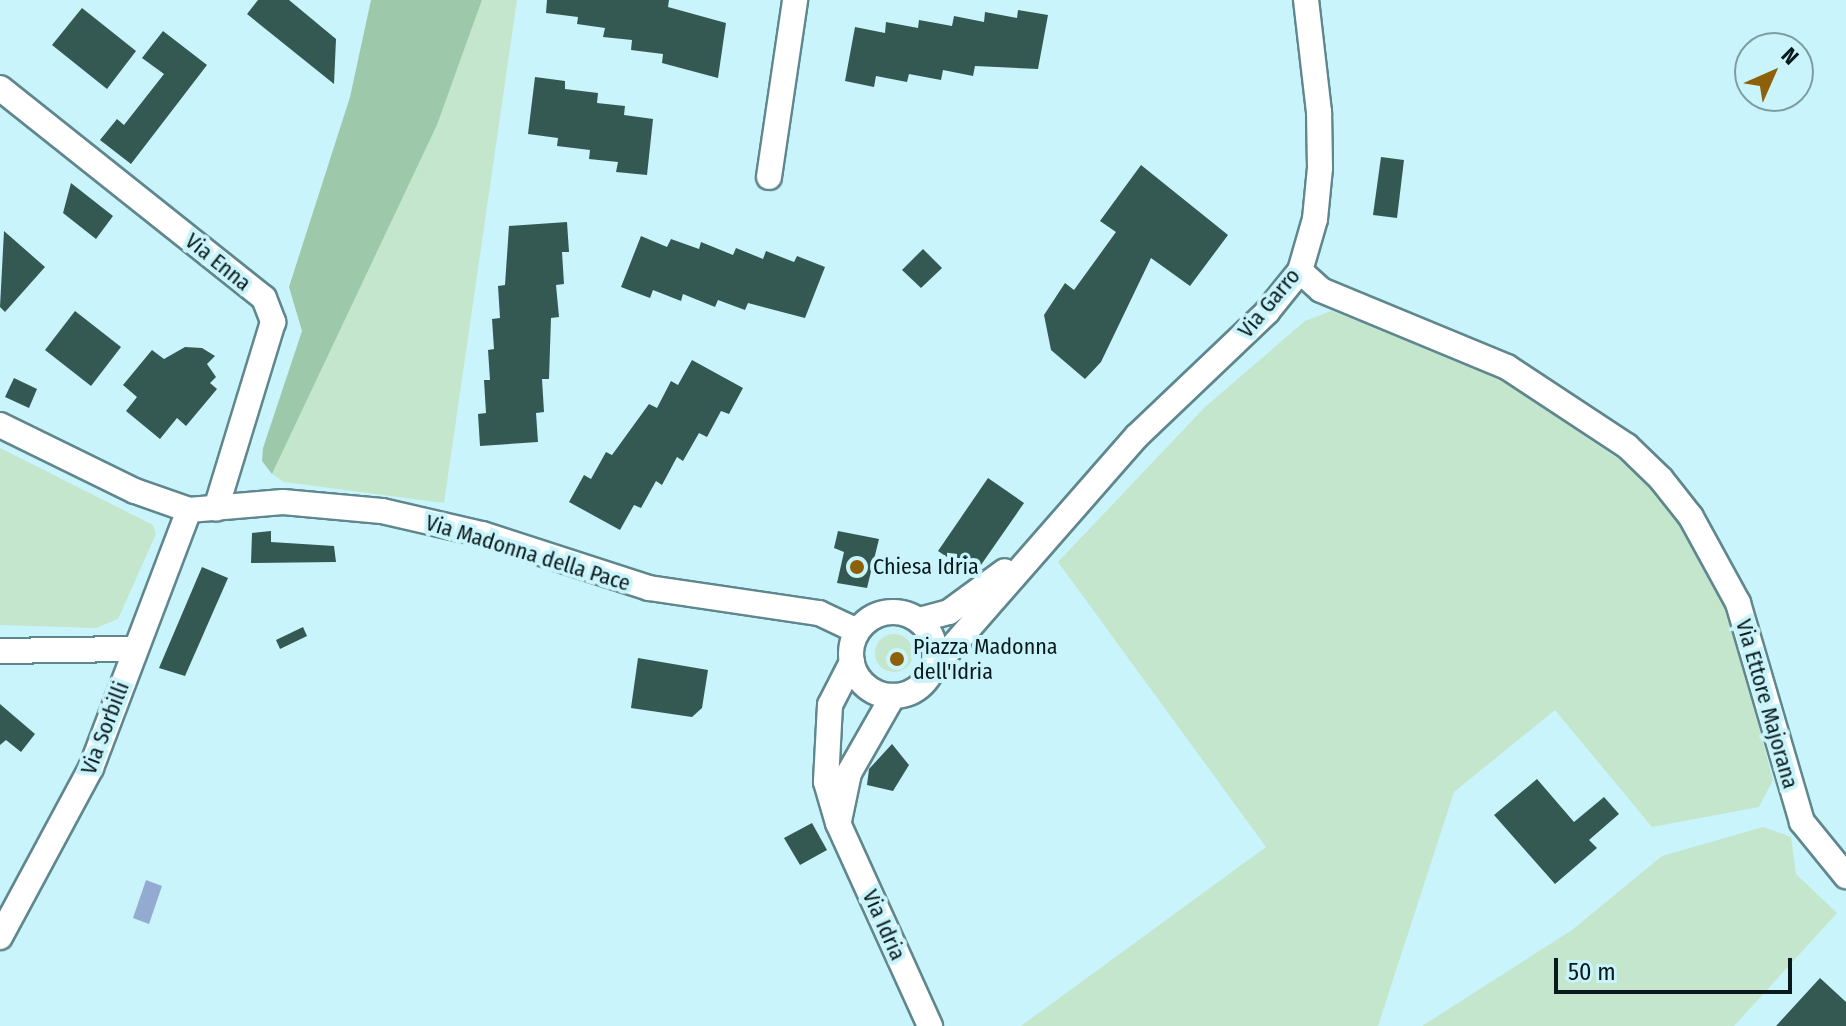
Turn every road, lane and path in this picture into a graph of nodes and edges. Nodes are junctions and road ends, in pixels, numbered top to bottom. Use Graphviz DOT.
graph roads {
  1 [pos="795,0"];
  2 [pos="1306,0"];
  3 [pos="0,88"];
  4 [pos="769,177"];
  5 [pos="1300,271"];
  6 [pos="0,425"];
  7 [pos="216,508"];
  8 [pos="189,510"];
  9 [pos="1050,533"];
  10 [pos="919,620"];
  11 [pos="857,631"];
  12 [pos="134,649"];
  13 [pos="0,651"];
  14 [pos="852,662"];
  15 [pos="932,670"];
  16 [pos="893,696"];
  17 [pos="838,823"];
  18 [pos="1846,876"];
  19 [pos="0,937"];
  20 [pos="930,1026"];
  1 -- 4 [label="street"];
  2 -- 5 [label="street, Via Garro"];
  3 -- 7 [label="street, Via Enna"];
  5 -- 9 [label="street, Via Garro"];
  5 -- 18 [label="street, Via Ettore Majorana"];
  6 -- 8 [label="street"];
  7 -- 8 [label="street, Via Madonna della Pace"];
  7 -- 11 [label="street, Via Madonna della Pace"];
  8 -- 12 [label="street, Via Sorbilli"];
  9 -- 10 [label="street, Via Garro"];
  9 -- 15 [label="street, Via Garro"];
  10 -- 11 [label="street"];
  10 -- 15 [label="street"];
  11 -- 14 [label="street"];
  12 -- 13 [label="street"];
  12 -- 19 [label="street, Via Sorbilli"];
  14 -- 16 [label="street"];
  14 -- 17 [label="street, Via Idria"];
  15 -- 16 [label="street"];
  16 -- 17 [label="street"];
  17 -- 20 [label="street, Via Idria"];
}
